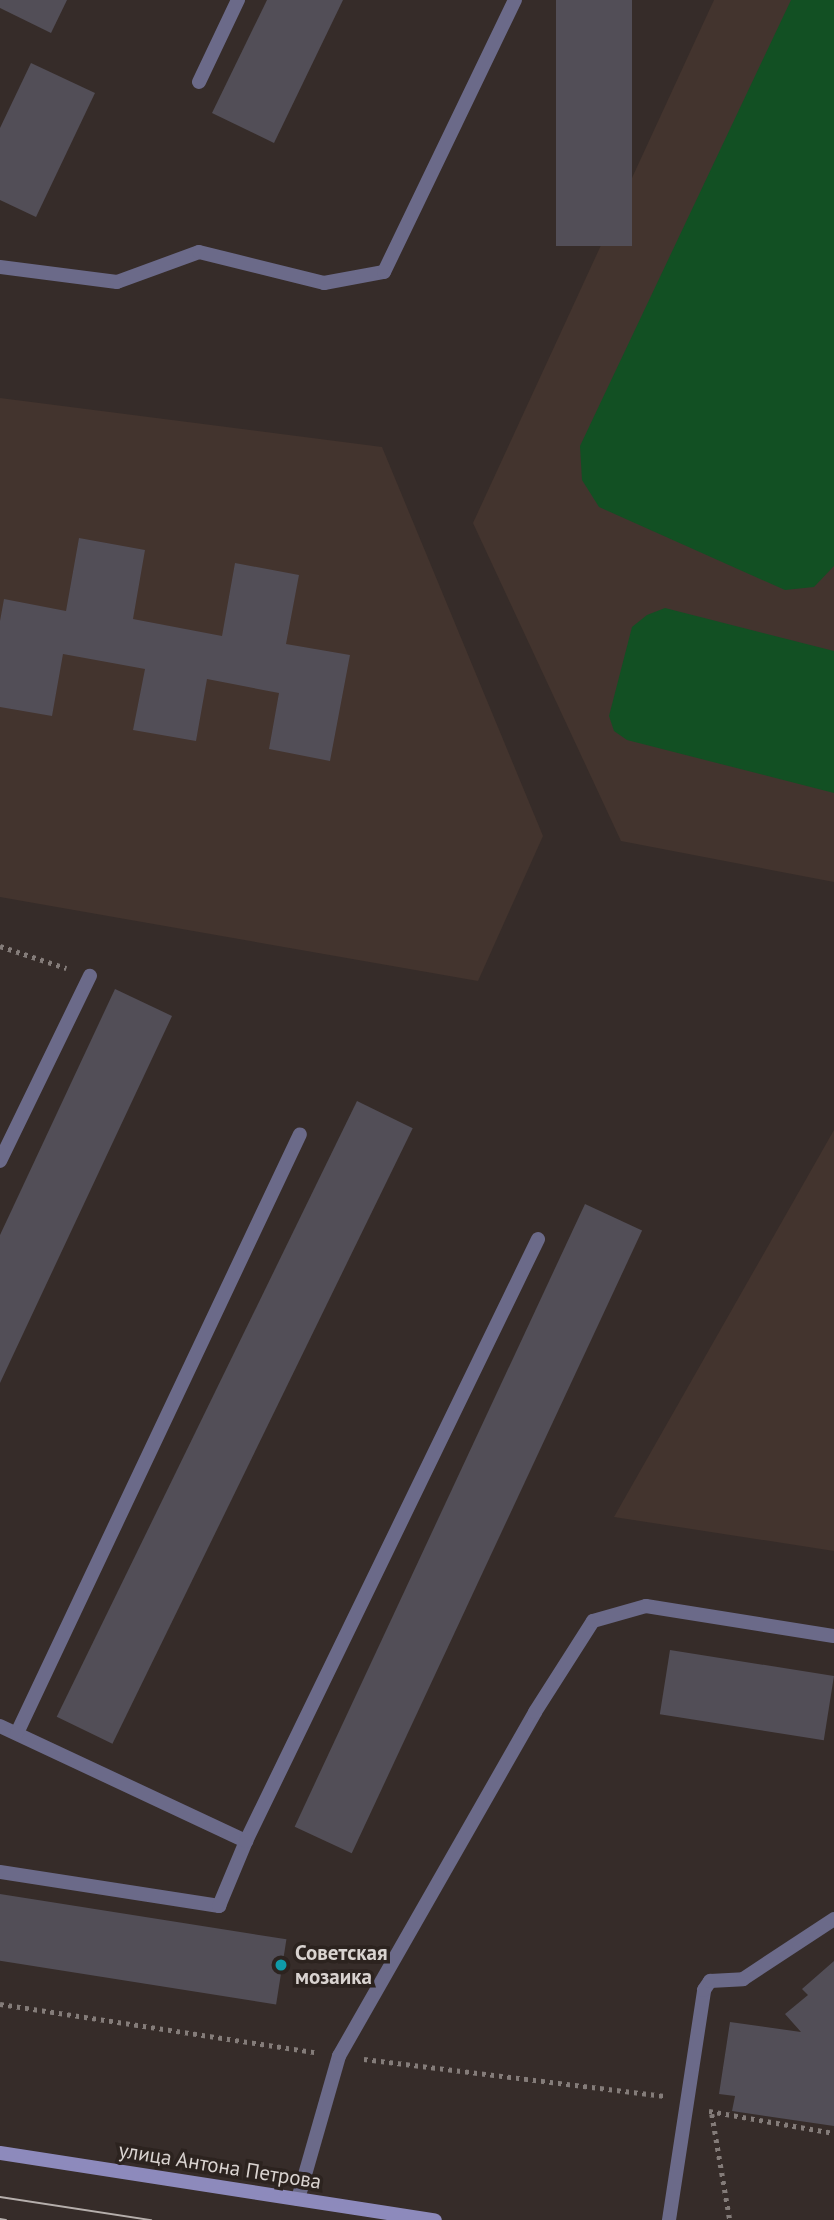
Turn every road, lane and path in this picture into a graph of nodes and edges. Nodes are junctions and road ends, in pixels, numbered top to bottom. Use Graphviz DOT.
graph roads {
  1 [pos="238,0"];
  2 [pos="515,0"];
  3 [pos="200,82"];
  4 [pos="0,267"];
  5 [pos="0,946"];
  6 [pos="90,976"];
  7 [pos="300,1134"];
  8 [pos="0,1161"];
  9 [pos="538,1239"];
  10 [pos="834,1636"];
  11 [pos="0,1726"];
  12 [pos="17,1733"];
  13 [pos="246,1841"];
  14 [pos="0,1872"];
  15 [pos="834,1919"];
  16 [pos="686,2099"];
  17 [pos="712,2113"];
  18 [pos="834,2133"];
  19 [pos="0,2153"];
  20 [pos="298,2199"];
  21 [pos="435,2220"];
  22 [pos="669,2220"];
  23 [pos="730,2220"];
  1 -- 3 [label="lane"];
  2 -- 4 [label="lane"];
  5 -- 6 [label="path"];
  6 -- 8 [label="lane"];
  7 -- 12 [label="lane"];
  9 -- 13 [label="lane"];
  10 -- 20 [label="lane"];
  11 -- 12 [label="lane"];
  12 -- 13 [label="lane"];
  13 -- 14 [label="lane"];
  15 -- 16 [label="lane"];
  16 -- 17 [label="path"];
  16 -- 22 [label="lane"];
  17 -- 18 [label="path"];
  17 -- 23 [label="path"];
  19 -- 20 [label="main road, улица Антона Петрова"];
  20 -- 21 [label="main road, улица Антона Петрова"];
}
